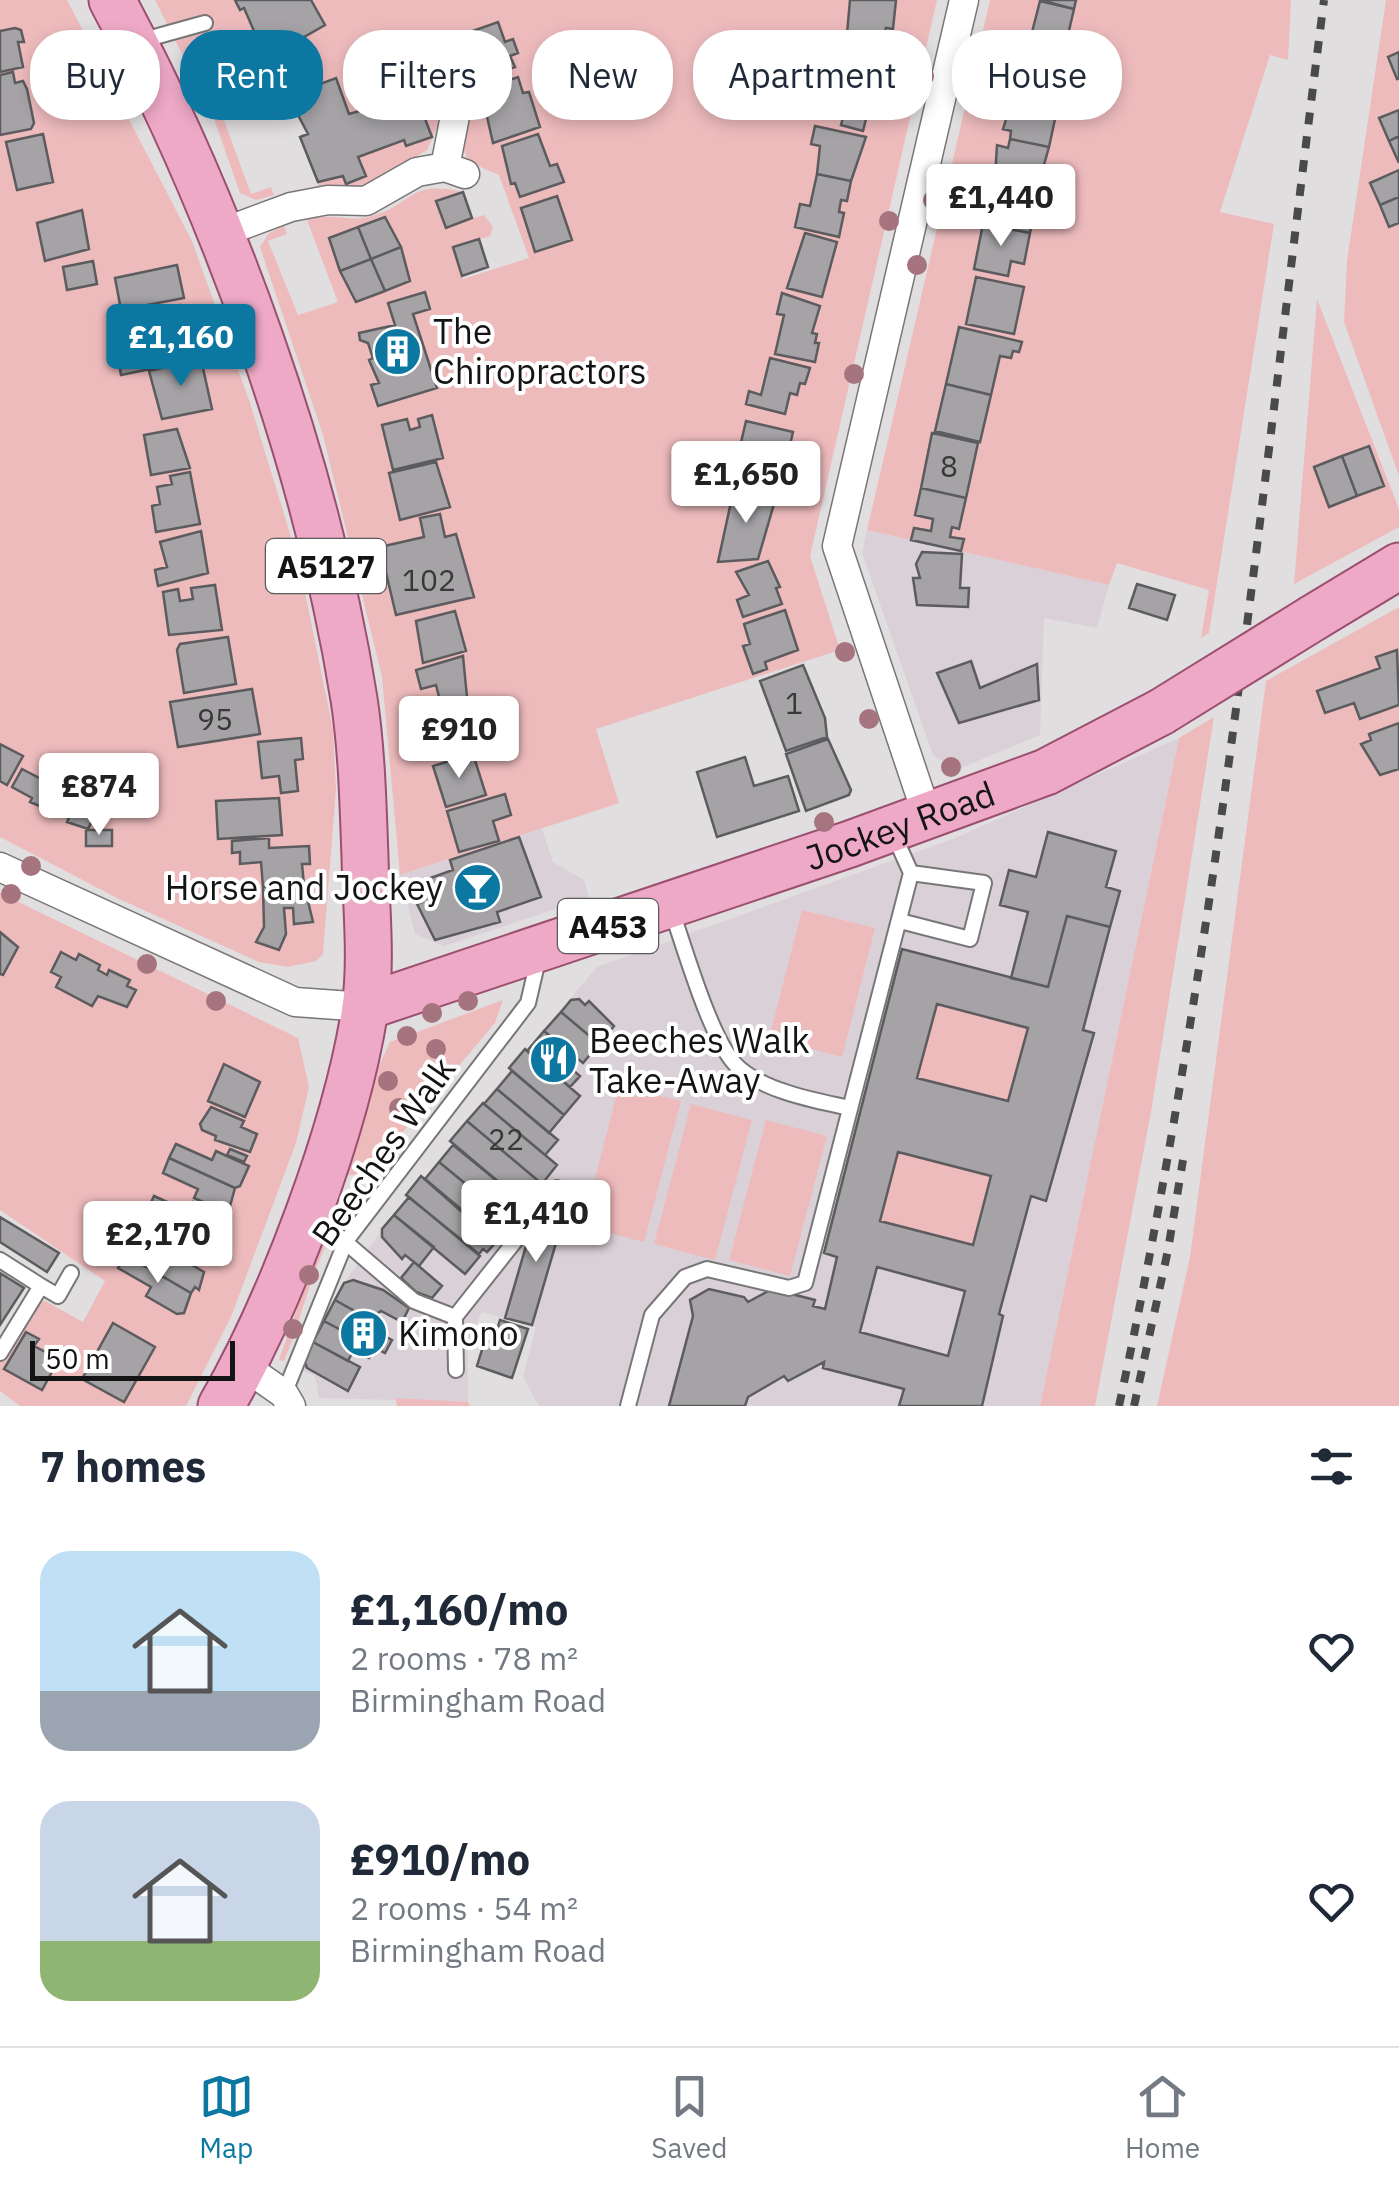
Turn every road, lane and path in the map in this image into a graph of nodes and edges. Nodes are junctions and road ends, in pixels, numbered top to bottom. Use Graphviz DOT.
graph roads {
  1 [pos="112,0"];
  2 [pos="964,0"];
  3 [pos="205,23"];
  4 [pos="128,30"];
  5 [pos="160,35"];
  6 [pos="160,98"];
  7 [pos="456,120"];
  8 [pos="221,234"];
  9 [pos="1399,566"];
  10 [pos="908,822"];
  11 [pos="0,867"];
  12 [pos="911,873"];
  13 [pos="669,905"];
  14 [pos="900,921"];
  15 [pos="540,949"];
  16 [pos="365,1007"];
  17 [pos="850,1108"];
  18 [pos="557,1188"];
  19 [pos="308,1210"];
  20 [pos="346,1241"];
  21 [pos="0,1260"];
  22 [pos="71,1273"];
  23 [pos="41,1286"];
  24 [pos="455,1317"];
  25 [pos="0,1351"];
  26 [pos="244,1366"];
  27 [pos="456,1370"];
  28 [pos="288,1400"];
  29 [pos="221,1406"];
  30 [pos="628,1406"];
  1 -- 4 [label="main road, A5127"];
  2 -- 10 [label="street"];
  3 -- 5 [label="lane"];
  6 -- 8 [label="main road, A5127"];
  7 -- 8 [label="street"];
  8 -- 16 [label="main road, A5127"];
  9 -- 10 [label="main road, Jockey Road / A453, bridge"];
  10 -- 12 [label="lane"];
  10 -- 13 [label="main road, Jockey Road / A453"];
  11 -- 16 [label="street"];
  12 -- 14 [label="lane"];
  12 -- 14 [label="lane"];
  13 -- 15 [label="main road, Jockey Road / A453"];
  13 -- 17 [label="lane"];
  14 -- 17 [label="lane"];
  15 -- 16 [label="main road, Jockey Road / A453"];
  15 -- 20 [label="lane, Beeches Walk"];
  16 -- 19 [label="main road, A5127"];
  17 -- 30 [label="lane"];
  18 -- 24 [label="lane"];
  19 -- 20 [label="lane"];
  19 -- 26 [label="main road, A5127"];
  20 -- 24 [label="lane"];
  20 -- 28 [label="lane, Beeches Walk"];
  21 -- 23 [label="lane"];
  22 -- 23 [label="lane"];
  23 -- 25 [label="lane"];
  24 -- 27 [label="lane"];
  26 -- 28 [label="street"];
  26 -- 29 [label="main road, A5127"];
}
